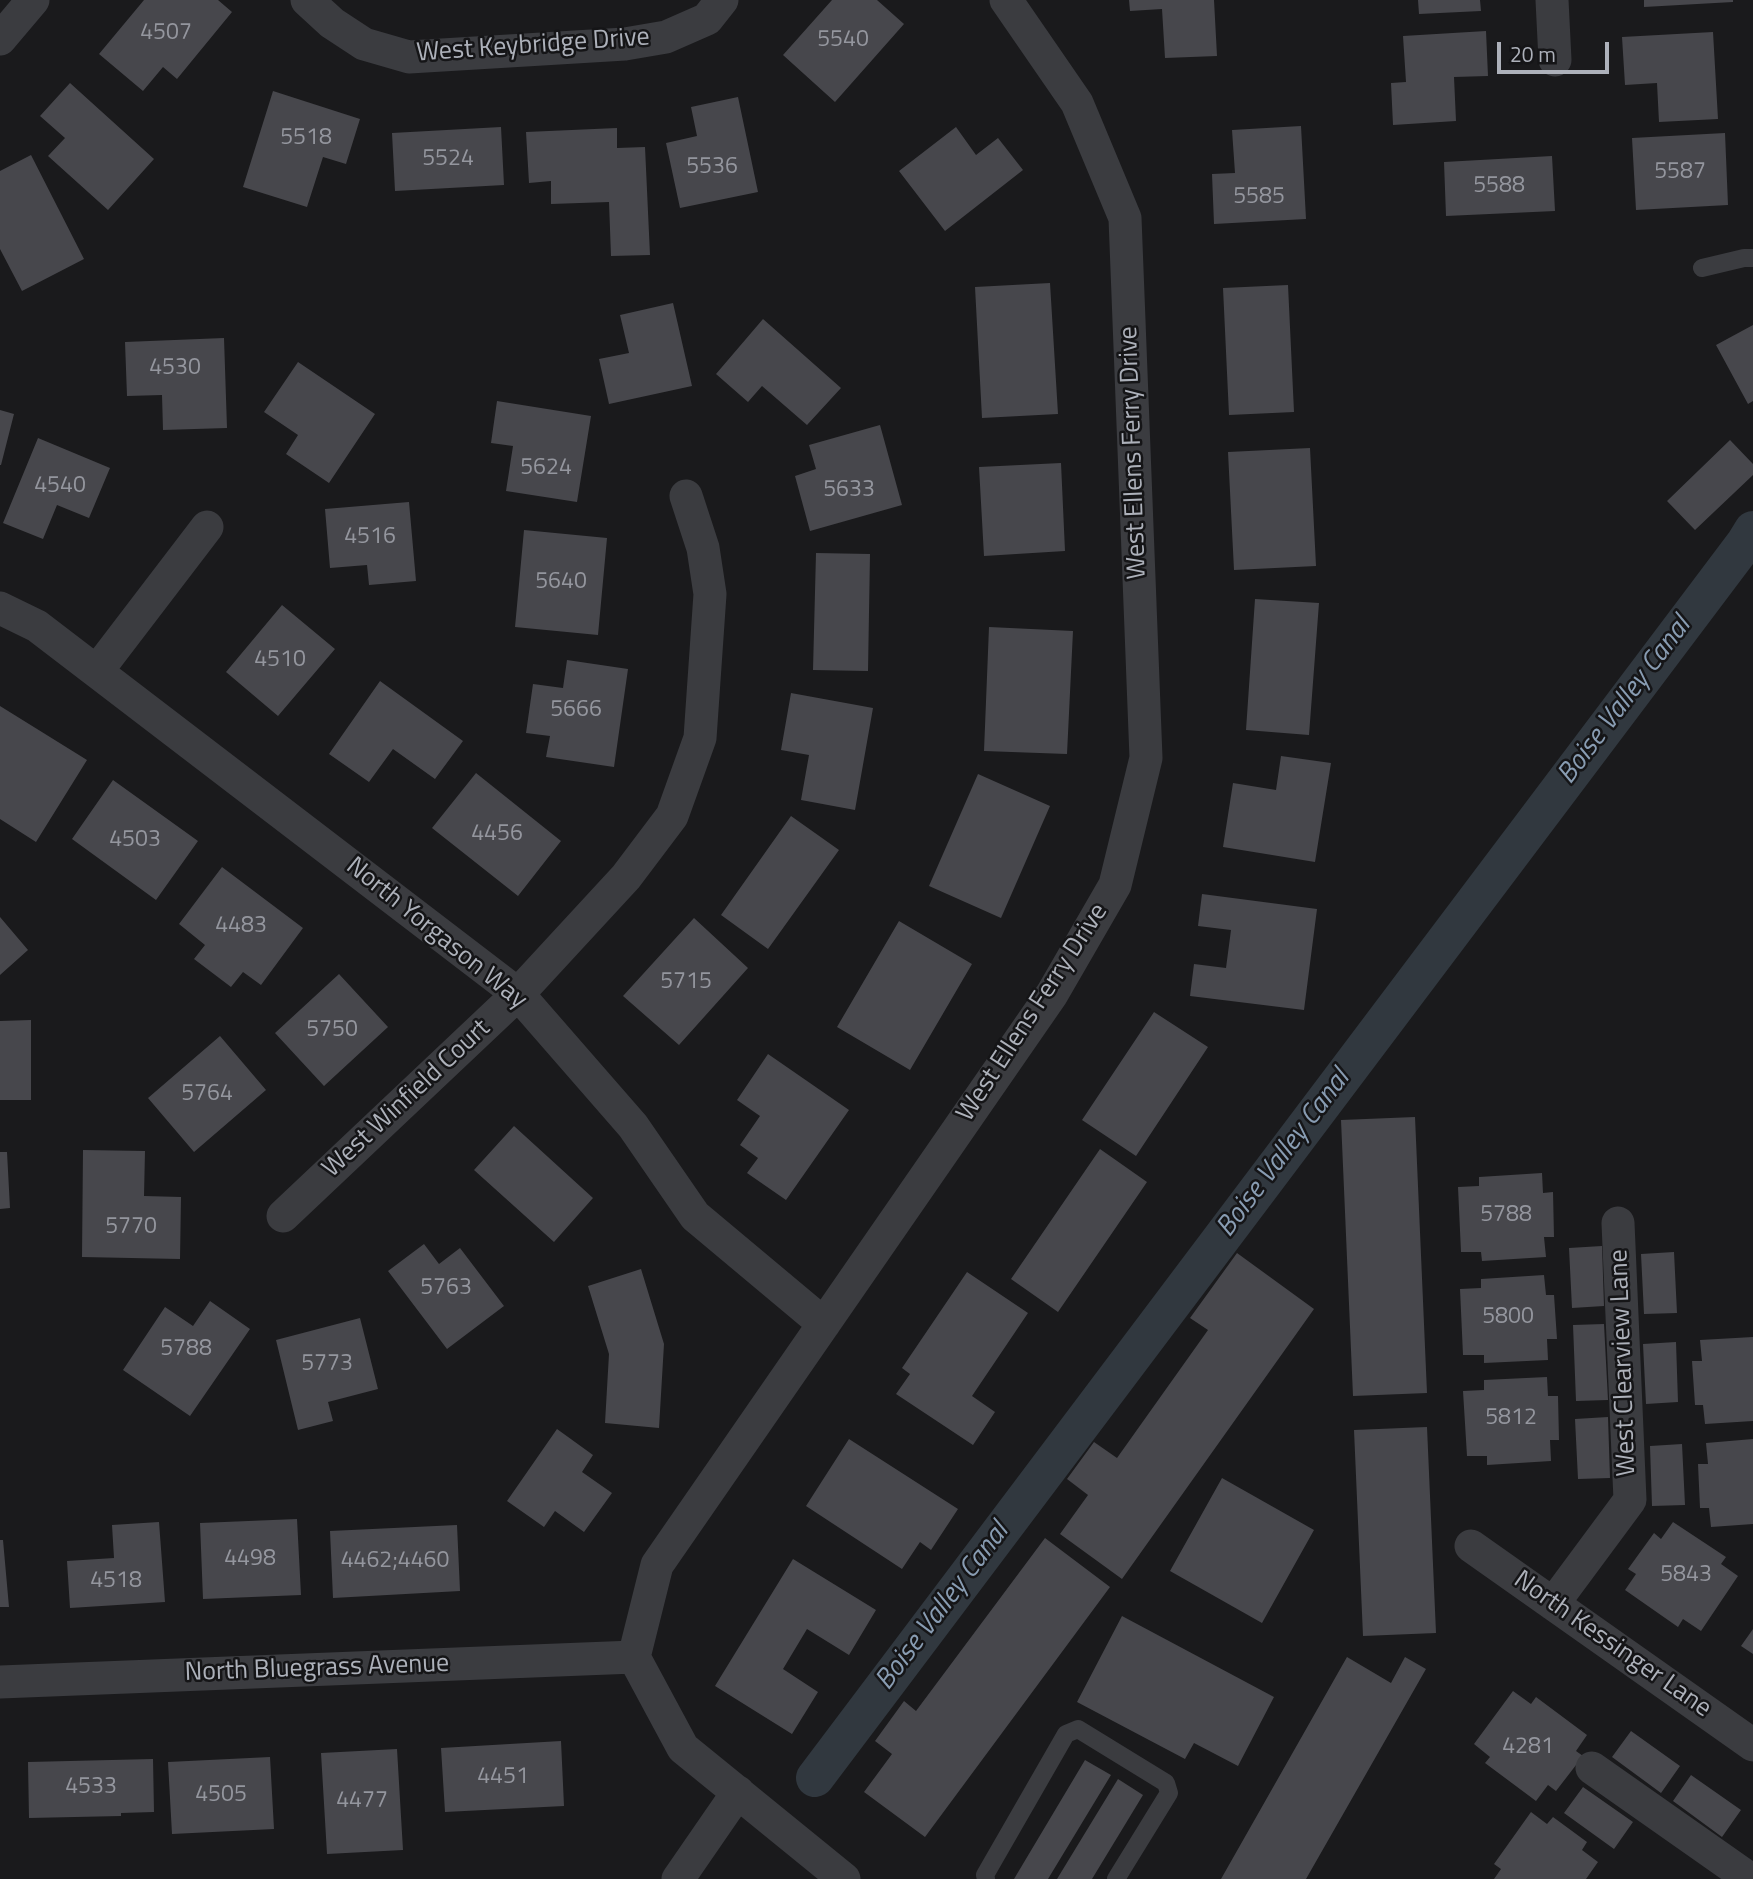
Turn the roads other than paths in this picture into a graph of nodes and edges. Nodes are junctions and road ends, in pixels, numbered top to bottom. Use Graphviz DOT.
graph roads {
  1 [pos="33,0"];
  2 [pos="307,0"];
  3 [pos="722,0"];
  4 [pos="1006,0"];
  5 [pos="1552,0"];
  6 [pos="0,39"];
  7 [pos="1555,60"];
  8 [pos="1753,258"];
  9 [pos="1702,268"];
  10 [pos="686,496"];
  11 [pos="207,527"];
  12 [pos="0,608"];
  13 [pos="97,671"];
  14 [pos="518,993"];
  15 [pos="284,1216"];
  16 [pos="1618,1223"];
  17 [pos="824,1324"];
  18 [pos="1471,1546"];
  19 [pos="1553,1604"];
  20 [pos="634,1657"];
  21 [pos="0,1682"];
  22 [pos="1753,1745"];
  23 [pos="1592,1768"];
  24 [pos="737,1792"];
  25 [pos="678,1879"];
  26 [pos="844,1879"];
  27 [pos="986,1879"];
  28 [pos="1116,1879"];
  29 [pos="1750,1879"];
  1 -- 6 [label="street"];
  2 -- 3 [label="street, West Keybridge Drive"];
  4 -- 17 [label="street, West Ellens Ferry Drive"];
  5 -- 7 [label="street"];
  8 -- 9 [label="lane"];
  10 -- 14 [label="street, West Winfield Court"];
  11 -- 13 [label="street"];
  12 -- 13 [label="street, North Yorgason Way"];
  13 -- 14 [label="street, North Yorgason Way"];
  14 -- 15 [label="street, West Winfield Court"];
  14 -- 17 [label="street, North Yorgason Way"];
  16 -- 19 [label="street, West Clearview Lane"];
  17 -- 20 [label="street, West Ellens Ferry Drive"];
  18 -- 19 [label="street, North Kessinger Lane"];
  19 -- 22 [label="street, North Kessinger Lane"];
  20 -- 21 [label="street, North Bluegrass Avenue"];
  20 -- 24 [label="street"];
  23 -- 29 [label="street"];
  24 -- 25 [label="street"];
  24 -- 26 [label="street"];
  27 -- 28 [label="lane"];
}
